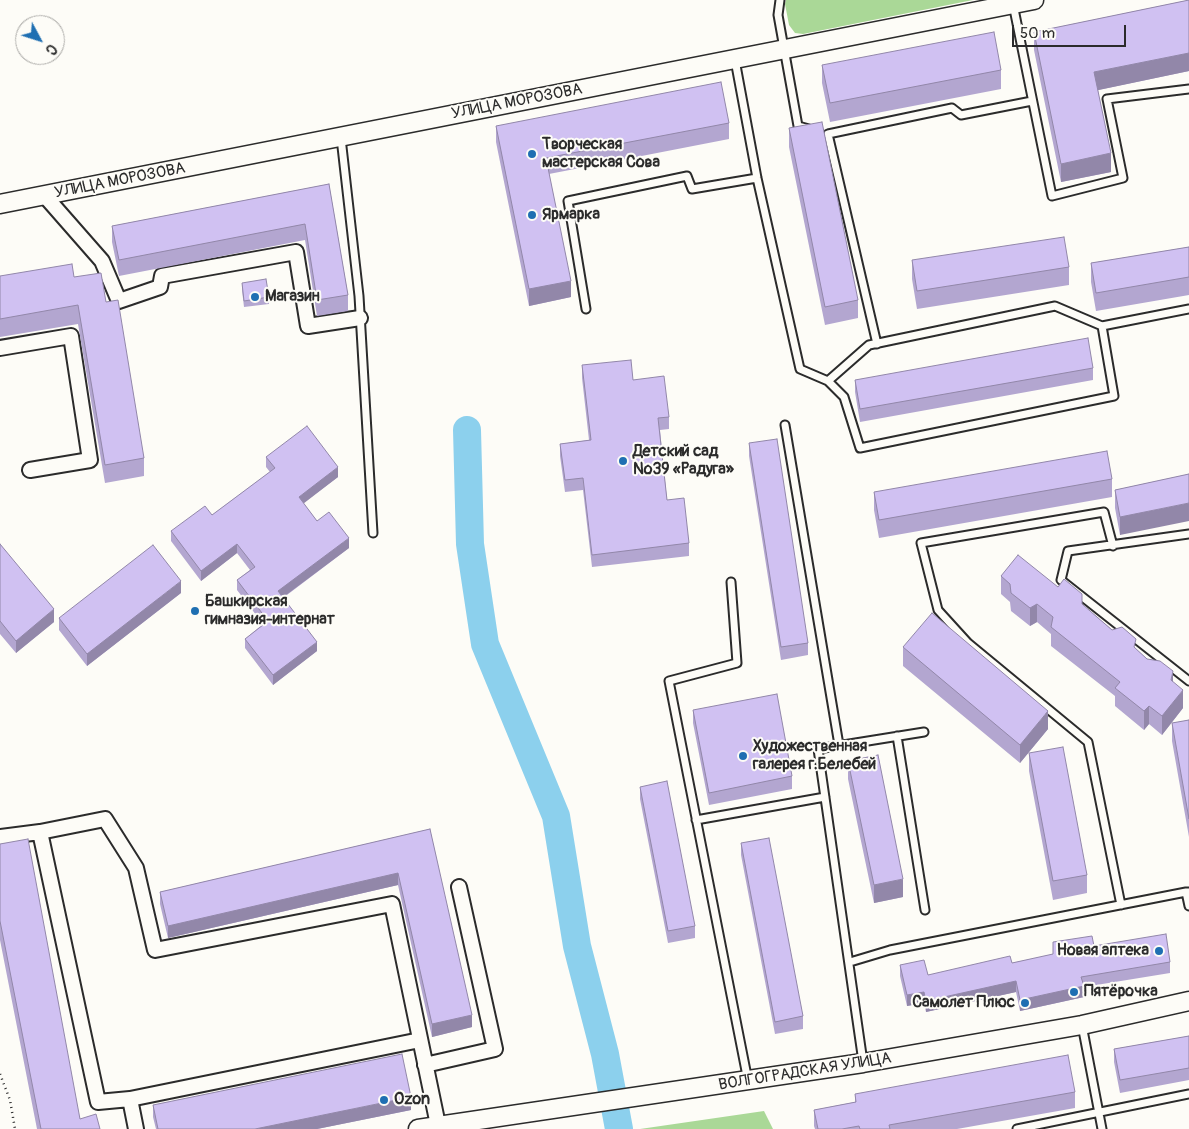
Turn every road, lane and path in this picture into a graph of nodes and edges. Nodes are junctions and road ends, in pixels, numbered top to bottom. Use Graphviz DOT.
graph roads {
  1 [pos="780,0"];
  2 [pos="1034,0"];
  3 [pos="1013,4"];
  4 [pos="784,49"];
  5 [pos="735,59"];
  6 [pos="1189,89"];
  7 [pos="1032,100"];
  8 [pos="828,134"];
  9 [pos="341,137"];
  10 [pos="757,178"];
  11 [pos="45,196"];
  12 [pos="0,204"];
  13 [pos="586,309"];
  14 [pos="1189,309"];
  15 [pos="360,318"];
  16 [pos="1102,326"];
  17 [pos="877,344"];
  18 [pos="0,348"];
  19 [pos="828,381"];
  20 [pos="785,425"];
  21 [pos="30,470"];
  22 [pos="373,533"];
  23 [pos="1189,534"];
  24 [pos="1113,546"];
  25 [pos="731,582"];
  26 [pos="1189,681"];
  27 [pos="924,732"];
  28 [pos="897,736"];
  29 [pos="839,745"];
  30 [pos="825,797"];
  31 [pos="696,820"];
  32 [pos="40,832"];
  33 [pos="0,837"];
  34 [pos="459,886"];
  35 [pos="1188,892"];
  36 [pos="1121,905"];
  37 [pos="1189,906"];
  38 [pos="925,910"];
  39 [pos="850,962"];
  40 [pos="1189,1001"];
  41 [pos="1082,1025"];
  42 [pos="420,1040"];
  43 [pos="863,1063"];
  44 [pos="425,1065"];
  45 [pos="0,1074"];
  46 [pos="748,1081"];
  47 [pos="1189,1094"];
  48 [pos="130,1099"];
  49 [pos="1098,1112"];
  50 [pos="438,1125"];
  51 [pos="15,1129"];
  52 [pos="136,1129"];
  53 [pos="418,1129"];
  54 [pos="1017,1129"];
  55 [pos="1102,1129"];
  1 -- 4 [label="lane"];
  2 -- 3 [label="street, УЛИЦА МОРОЗОВА"];
  3 -- 4 [label="street, УЛИЦА МОРОЗОВА"];
  3 -- 7 [label="lane"];
  4 -- 5 [label="street, УЛИЦА МОРОЗОВА"];
  4 -- 8 [label="lane"];
  5 -- 9 [label="street, УЛИЦА МОРОЗОВА"];
  5 -- 10 [label="lane"];
  6 -- 7 [label="lane"];
  7 -- 8 [label="lane"];
  8 -- 17 [label="lane"];
  9 -- 11 [label="street, УЛИЦА МОРОЗОВА"];
  9 -- 15 [label="lane"];
  10 -- 13 [label="lane"];
  10 -- 19 [label="lane"];
  11 -- 12 [label="street, УЛИЦА МОРОЗОВА"];
  11 -- 15 [label="street"];
  14 -- 16 [label="lane"];
  15 -- 22 [label="lane"];
  16 -- 17 [label="lane"];
  16 -- 19 [label="lane"];
  17 -- 19 [label="lane"];
  18 -- 21 [label="street"];
  20 -- 29 [label="lane"];
  23 -- 24 [label="lane"];
  24 -- 26 [label="lane"];
  24 -- 36 [label="lane"];
  25 -- 31 [label="lane"];
  27 -- 28 [label="lane"];
  28 -- 29 [label="lane"];
  28 -- 38 [label="lane"];
  29 -- 30 [label="lane"];
  30 -- 31 [label="lane"];
  30 -- 39 [label="lane"];
  31 -- 46 [label="lane"];
  32 -- 33 [label="street"];
  32 -- 42 [label="street"];
  32 -- 48 [label="street"];
  34 -- 44 [label="street"];
  35 -- 36 [label="lane"];
  35 -- 37 [label="lane"];
  36 -- 39 [label="lane"];
  39 -- 43 [label="lane"];
  40 -- 41 [label="street, ВОЛГОГРАДСКАЯ УЛИЦА"];
  41 -- 43 [label="street, ВОЛГОГРАДСКАЯ УЛИЦА"];
  41 -- 49 [label="lane"];
  42 -- 44 [label="street"];
  42 -- 48 [label="street"];
  43 -- 46 [label="street, ВОЛГОГРАДСКАЯ УЛИЦА"];
  44 -- 50 [label="street"];
  45 -- 51 [label="path"];
  46 -- 50 [label="street, ВОЛГОГРАДСКАЯ УЛИЦА"];
  47 -- 49 [label="lane"];
  48 -- 52 [label="street"];
  49 -- 54 [label="lane"];
  49 -- 55 [label="lane"];
  50 -- 53 [label="street, ВОЛГОГРАДСКАЯ УЛИЦА"];
}
